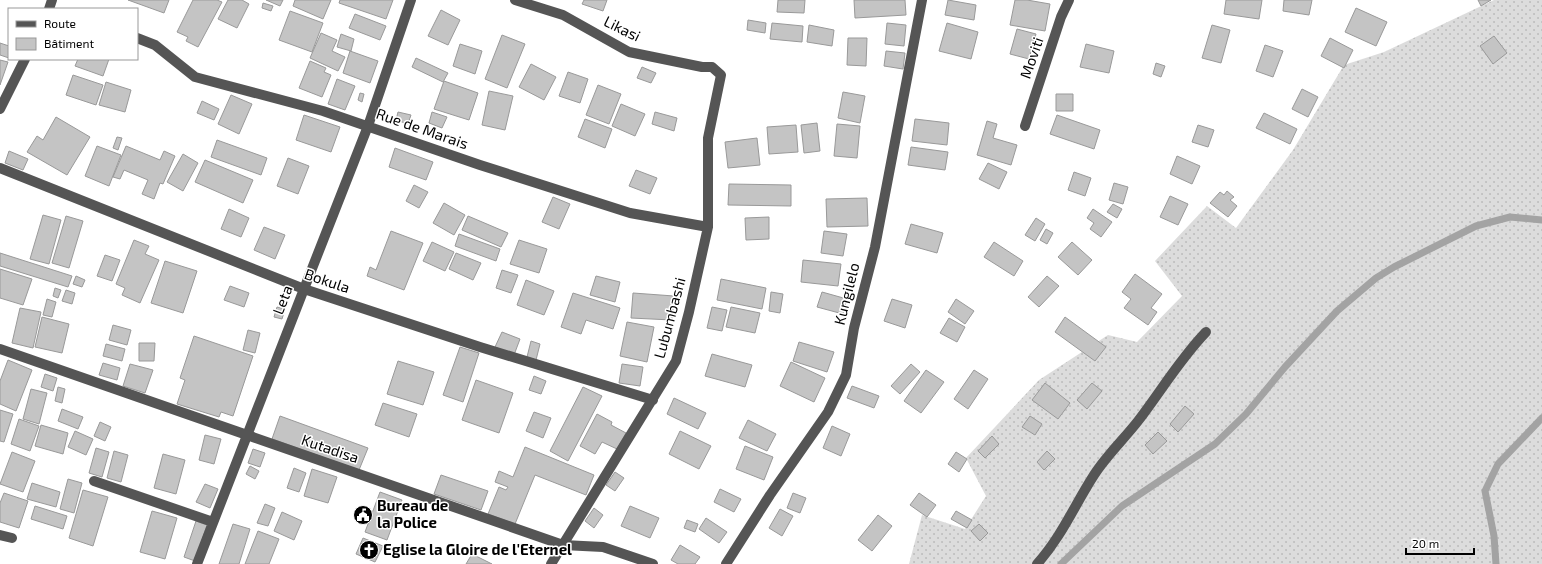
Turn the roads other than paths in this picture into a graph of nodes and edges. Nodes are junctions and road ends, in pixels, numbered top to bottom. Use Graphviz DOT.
graph roads {
  1 [pos="411,0"];
  2 [pos="515,0"];
  3 [pos="922,0"];
  4 [pos="1069,0"];
  5 [pos="138,38"];
  6 [pos="24,60"];
  7 [pos="719,72"];
  8 [pos="0,109"];
  9 [pos="368,126"];
  10 [pos="1025,126"];
  11 [pos="0,168"];
  12 [pos="708,227"];
  13 [pos="304,289"];
  14 [pos="1206,332"];
  15 [pos="0,349"];
  16 [pos="653,400"];
  17 [pos="247,436"];
  18 [pos="94,481"];
  19 [pos="213,522"];
  20 [pos="0,535"];
  21 [pos="12,538"];
  22 [pos="563,545"];
  23 [pos="198,564"];
  24 [pos="551,564"];
  25 [pos="653,564"];
  26 [pos="726,564"];
  27 [pos="1037,564"];
  1 -- 9 [label="street, Leta"];
  2 -- 7 [label="street, Likasi"];
  3 -- 26 [label="street, Kungilelo"];
  4 -- 10 [label="street, Moviti"];
  5 -- 9 [label="street, Rue de Marais"];
  6 -- 8 [label="street"];
  7 -- 12 [label="street, Lubumbashi"];
  9 -- 12 [label="street, Rue de Marais"];
  9 -- 13 [label="street, Leta"];
  11 -- 13 [label="street, Bokula"];
  12 -- 16 [label="street, Lubumbashi"];
  13 -- 16 [label="street, Bokula"];
  13 -- 17 [label="street, Leta"];
  14 -- 27 [label="street"];
  15 -- 17 [label="street, Kutadisa"];
  16 -- 22 [label="street, Lubumbashi"];
  17 -- 19 [label="street, Leta"];
  17 -- 22 [label="street, Kutadisa"];
  18 -- 19 [label="street"];
  19 -- 23 [label="street, Leta"];
  20 -- 21 [label="street"];
  22 -- 24 [label="street, Lubumbashi"];
  22 -- 25 [label="street, Kutadisa"];
}
